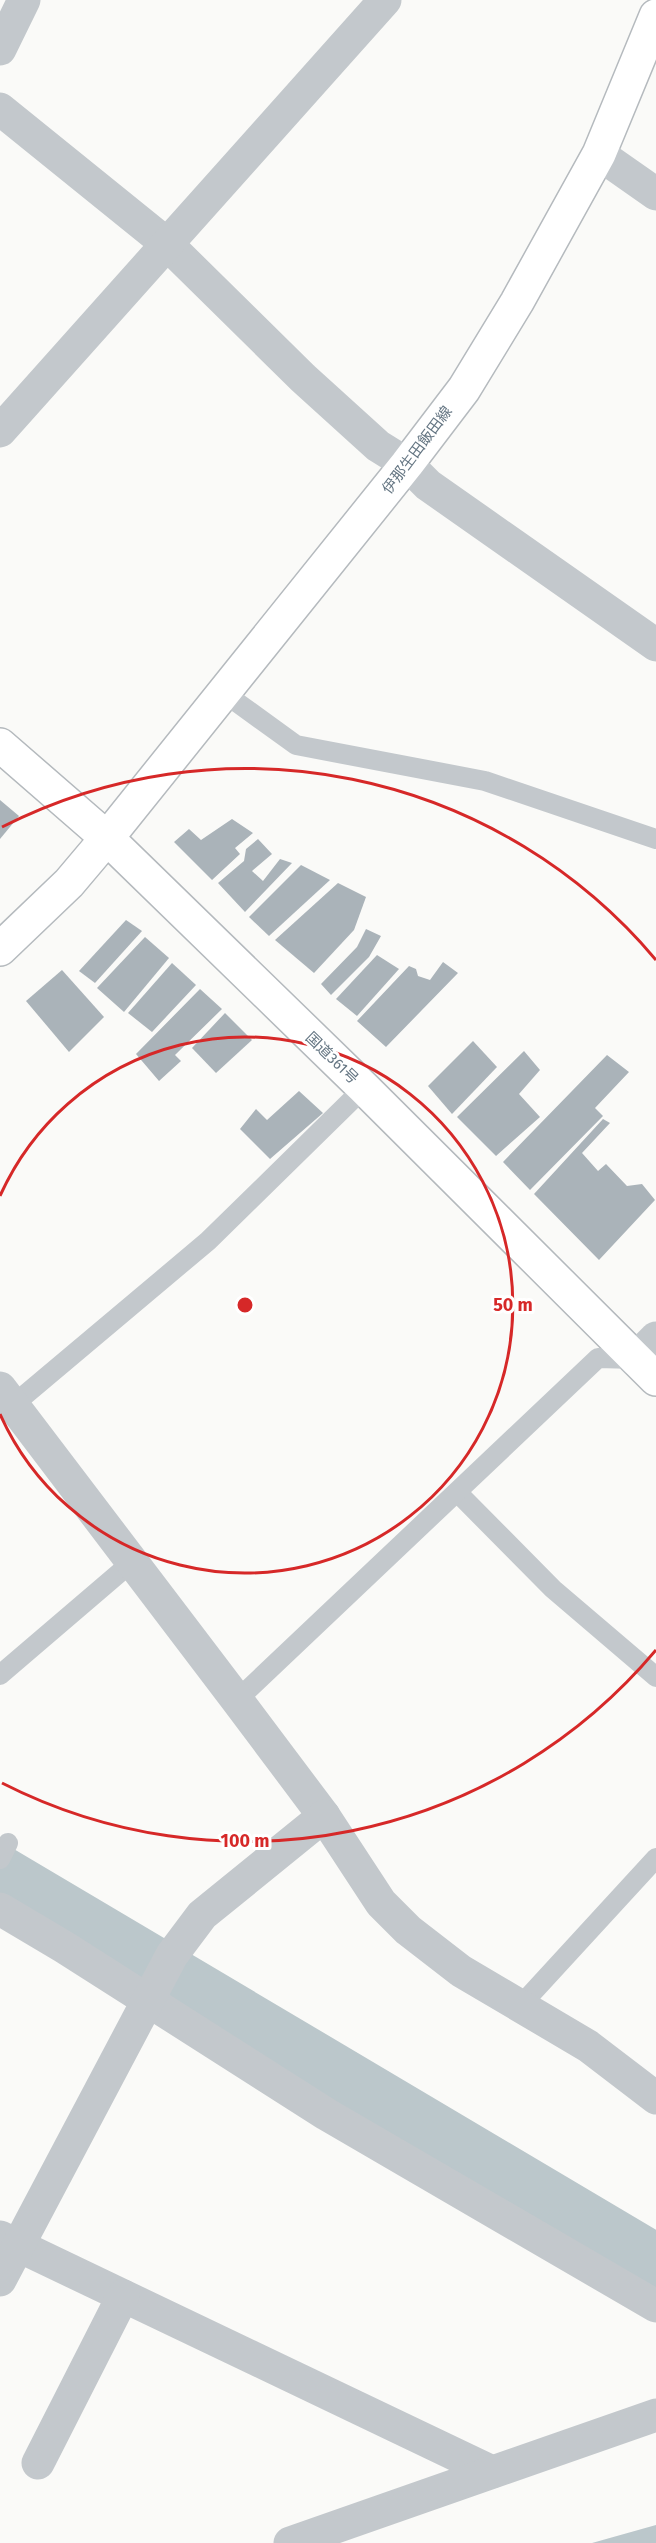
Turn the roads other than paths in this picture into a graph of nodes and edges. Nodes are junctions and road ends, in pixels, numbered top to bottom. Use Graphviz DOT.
graph roads {
  1 [pos="24,0"];
  2 [pos="386,0"];
  3 [pos="656,16"];
  4 [pos="0,49"];
  5 [pos="0,109"];
  6 [pos="599,154"];
  7 [pos="656,194"];
  8 [pos="167,244"];
  9 [pos="0,431"];
  10 [pos="407,464"];
  11 [pos="656,645"];
  12 [pos="224,693"];
  13 [pos="0,745"];
  14 [pos="107,838"];
  15 [pos="656,839"];
  16 [pos="0,949"];
  17 [pos="364,1088"];
  18 [pos="649,1359"];
  19 [pos="7,1397"];
  20 [pos="457,1492"];
  21 [pos="132,1562"];
  22 [pos="0,1675"];
  23 [pos="656,1677"];
  24 [pos="237,1700"];
  25 [pos="324,1816"];
  26 [pos="656,1858"];
  27 [pos="0,1909"];
  28 [pos="147,2000"];
  29 [pos="520,2005"];
  30 [pos="656,2098"];
  31 [pos="9,2241"];
  32 [pos="0,2280"];
  33 [pos="123,2296"];
  34 [pos="656,2306"];
  35 [pos="656,2415"];
  36 [pos="38,2463"];
  37 [pos="492,2472"];
  38 [pos="290,2543"];
  1 -- 4 [label="street"];
  2 -- 8 [label="street"];
  3 -- 6 [label="main road, 伊那生田飯田線"];
  5 -- 8 [label="street"];
  6 -- 7 [label="street"];
  6 -- 10 [label="main road, 伊那生田飯田線"];
  8 -- 9 [label="street"];
  8 -- 10 [label="street"];
  10 -- 11 [label="street"];
  10 -- 12 [label="main road, 伊那生田飯田線"];
  12 -- 14 [label="main road, 伊那生田飯田線"];
  12 -- 15 [label="lane"];
  13 -- 14 [label="main road, 国道361号"];
  14 -- 16 [label="main road, 伊那生田飯田線"];
  14 -- 17 [label="main road, 国道361号"];
  17 -- 18 [label="main road, 国道361号"];
  17 -- 19 [label="lane"];
  18 -- 20 [label="lane"];
  19 -- 21 [label="street"];
  20 -- 23 [label="lane"];
  20 -- 24 [label="lane"];
  21 -- 22 [label="lane"];
  21 -- 24 [label="street"];
  24 -- 25 [label="street"];
  25 -- 28 [label="street"];
  25 -- 29 [label="street"];
  26 -- 29 [label="lane"];
  27 -- 28 [label="street"];
  28 -- 31 [label="street"];
  28 -- 34 [label="street"];
  29 -- 30 [label="street"];
  31 -- 32 [label="street"];
  31 -- 33 [label="street"];
  33 -- 36 [label="street"];
  33 -- 37 [label="street"];
  35 -- 37 [label="street"];
  37 -- 38 [label="street"];
}
